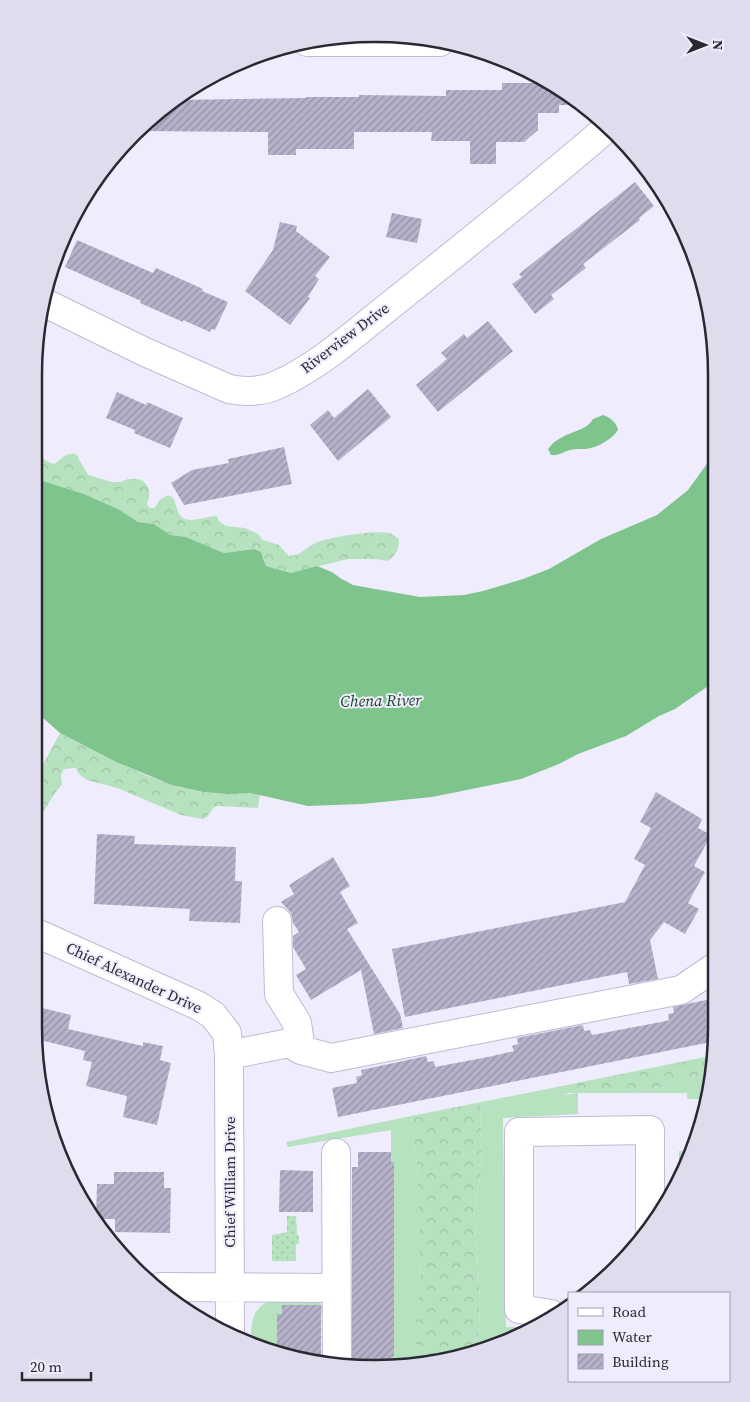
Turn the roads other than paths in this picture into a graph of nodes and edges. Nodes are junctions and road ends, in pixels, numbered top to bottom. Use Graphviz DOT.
graph roads {
  1 [pos="602,132"];
  2 [pos="50,305"];
  3 [pos="277,921"];
  4 [pos="42,936"];
  5 [pos="708,972"];
  6 [pos="301,1050"];
  7 [pos="229,1054"];
  8 [pos="336,1154"];
  9 [pos="650,1213"];
  10 [pos="168,1287"];
  11 [pos="230,1288"];
  12 [pos="336,1288"];
  13 [pos="544,1313"];
  14 [pos="230,1326"];
  15 [pos="336,1357"];
  1 -- 2 [label="street, Riverview Drive"];
  3 -- 6 [label="street"];
  4 -- 7 [label="street, Chief Alexander Drive"];
  5 -- 6 [label="street"];
  6 -- 7 [label="street"];
  7 -- 11 [label="street, Chief William Drive"];
  8 -- 12 [label="street"];
  9 -- 13 [label="street"];
  10 -- 11 [label="street"];
  11 -- 12 [label="street"];
  11 -- 14 [label="street, Chief William Drive"];
  12 -- 15 [label="street"];
}
